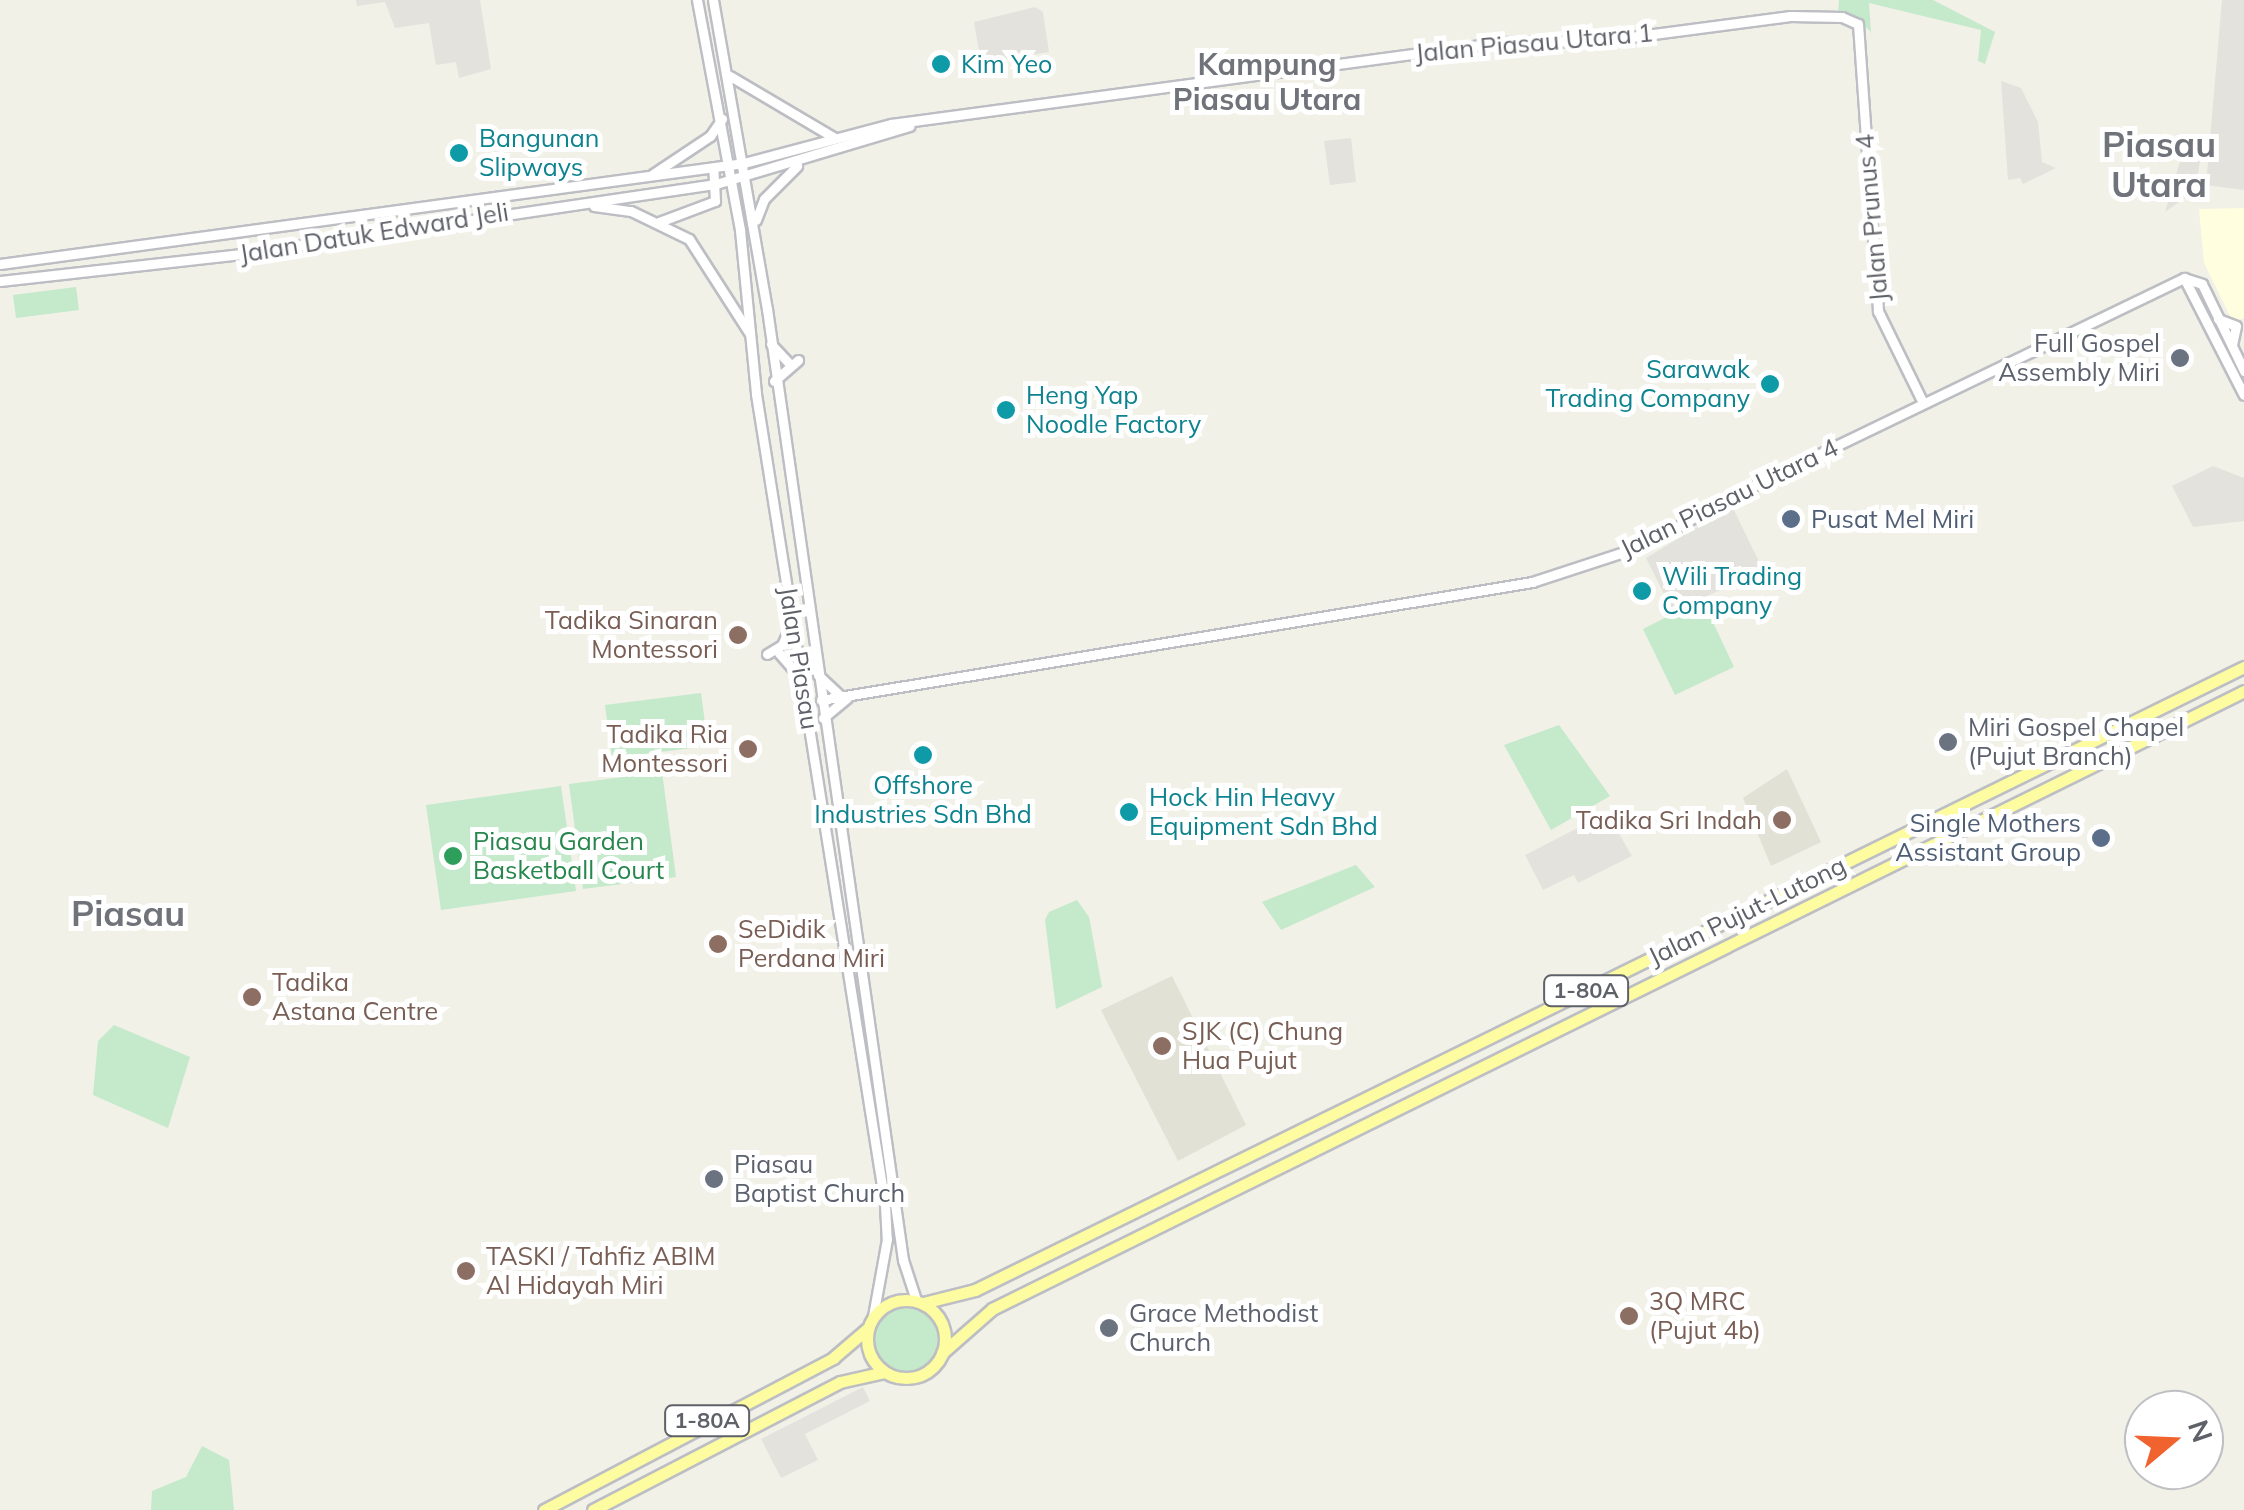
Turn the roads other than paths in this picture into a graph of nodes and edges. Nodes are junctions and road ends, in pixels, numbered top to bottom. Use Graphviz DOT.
graph roads {
  1 [pos="698,0"];
  2 [pos="713,0"];
  3 [pos="1858,24"];
  4 [pos="730,76"];
  5 [pos="722,118"];
  6 [pos="912,124"];
  7 [pos="836,138"];
  8 [pos="803,161"];
  9 [pos="744,163"];
  10 [pos="729,165"];
  11 [pos="713,168"];
  12 [pos="647,178"];
  13 [pos="746,178"];
  14 [pos="732,181"];
  15 [pos="716,184"];
  16 [pos="574,205"];
  17 [pos="402,208"];
  18 [pos="656,222"];
  19 [pos="430,223"];
  20 [pos="754,230"];
  21 [pos="0,264"];
  22 [pos="2184,278"];
  23 [pos="0,281"];
  24 [pos="2216,317"];
  25 [pos="2223,332"];
  26 [pos="752,336"];
  27 [pos="770,338"];
  28 [pos="2220,348"];
  29 [pos="2232,349"];
  30 [pos="2244,371"];
  31 [pos="774,380"];
  32 [pos="756,394"];
  33 [pos="2244,395"];
  34 [pos="1922,402"];
  35 [pos="784,443"];
  36 [pos="794,621"];
  37 [pos="811,637"];
  38 [pos="798,651"];
  39 [pos="779,653"];
  40 [pos="767,654"];
  41 [pos="2244,667"];
  42 [pos="816,672"];
  43 [pos="803,680"];
  44 [pos="2244,691"];
  45 [pos="845,696"];
  46 [pos="821,700"];
  47 [pos="808,714"];
  48 [pos="823,718"];
  49 [pos="854,922"];
  50 [pos="841,924"];
  51 [pos="920,1302"];
  52 [pos="870,1322"];
  53 [pos="942,1353"];
  54 [pos="884,1372"];
  55 [pos="544,1510"];
  56 [pos="593,1510"];
  1 -- 5 [label="street, Jalan Piasau"];
  2 -- 4 [label="street"];
  3 -- 6 [label="street, Jalan Piasau Utara 1"];
  3 -- 34 [label="street, Jalan Prunus 4"];
  4 -- 7 [label="street"];
  4 -- 9 [label="street"];
  5 -- 10 [label="street, Jalan Piasau"];
  5 -- 12 [label="street"];
  6 -- 7 [label="street, Jalan Piasau Utara 1"];
  6 -- 8 [label="street, Jalan Piasau Utara 1"];
  7 -- 9 [label="street, Jalan Piasau Utara 1"];
  8 -- 13 [label="street, Jalan Piasau Utara 1"];
  8 -- 20 [label="street"];
  9 -- 10 [label="street, Jalan Datuk Edward Jeli"];
  9 -- 13 [label="street"];
  10 -- 11 [label="street, Jalan Datuk Edward Jeli"];
  10 -- 14 [label="street, Jalan Piasau"];
  11 -- 12 [label="street, Jalan Datuk Edward Jeli"];
  11 -- 15 [label="street"];
  12 -- 17 [label="street, Jalan Datuk Edward Jeli"];
  13 -- 14 [label="street, Jalan Datuk Edward Jeli"];
  13 -- 20 [label="street"];
  14 -- 15 [label="street, Jalan Datuk Edward Jeli"];
  14 -- 26 [label="street, Jalan Piasau"];
  15 -- 16 [label="street, Jalan Datuk Edward Jeli"];
  15 -- 18 [label="street"];
  16 -- 18 [label="street"];
  16 -- 19 [label="street, Jalan Datuk Edward Jeli"];
  17 -- 19 [label="street"];
  17 -- 21 [label="street, Jalan Datuk Edward Jeli"];
  18 -- 26 [label="street"];
  19 -- 23 [label="street, Jalan Datuk Edward Jeli"];
  20 -- 27 [label="street"];
  22 -- 24 [label="street"];
  22 -- 28 [label="street"];
  22 -- 34 [label="street, Jalan Piasau Utara 4"];
  24 -- 25 [label="street"];
  24 -- 29 [label="street"];
  25 -- 28 [label="street"];
  25 -- 29 [label="street"];
  26 -- 32 [label="street, Jalan Piasau"];
  27 -- 31 [label="street, Jalan Piasau"];
  27 -- 31 [label="street"];
  28 -- 33 [label="street"];
  29 -- 30 [label="street"];
  31 -- 35 [label="street, Jalan Piasau"];
  32 -- 35 [label="street"];
  32 -- 36 [label="street, Jalan Piasau"];
  34 -- 45 [label="street, Jalan Piasau Utara 4"];
  35 -- 37 [label="street, Jalan Piasau"];
  36 -- 38 [label="street, Jalan Piasau"];
  36 -- 40 [label="street"];
  37 -- 38 [label="street"];
  37 -- 42 [label="street, Jalan Piasau"];
  38 -- 43 [label="street, Jalan Piasau"];
  39 -- 43 [label="street"];
  41 -- 51 [label="highway, Jalan Pujut-Lutong / 1-80A"];
  42 -- 45 [label="street"];
  42 -- 46 [label="street, Jalan Piasau"];
  43 -- 47 [label="street, Jalan Piasau"];
  44 -- 53 [label="highway, Jalan Pujut-Lutong"];
  45 -- 46 [label="street, Jalan Piasau Utara 4"];
  45 -- 48 [label="street"];
  46 -- 47 [label="street"];
  46 -- 48 [label="street, Jalan Piasau"];
  47 -- 50 [label="street, Jalan Piasau"];
  48 -- 49 [label="street, Jalan Piasau"];
  49 -- 50 [label="street"];
  49 -- 51 [label="street, Jalan Piasau"];
  50 -- 52 [label="street, Jalan Piasau"];
  51 -- 52 [label="highway"];
  51 -- 53 [label="highway"];
  52 -- 54 [label="highway"];
  52 -- 55 [label="highway, 1-80A"];
  53 -- 54 [label="highway"];
  54 -- 56 [label="highway"];
}
